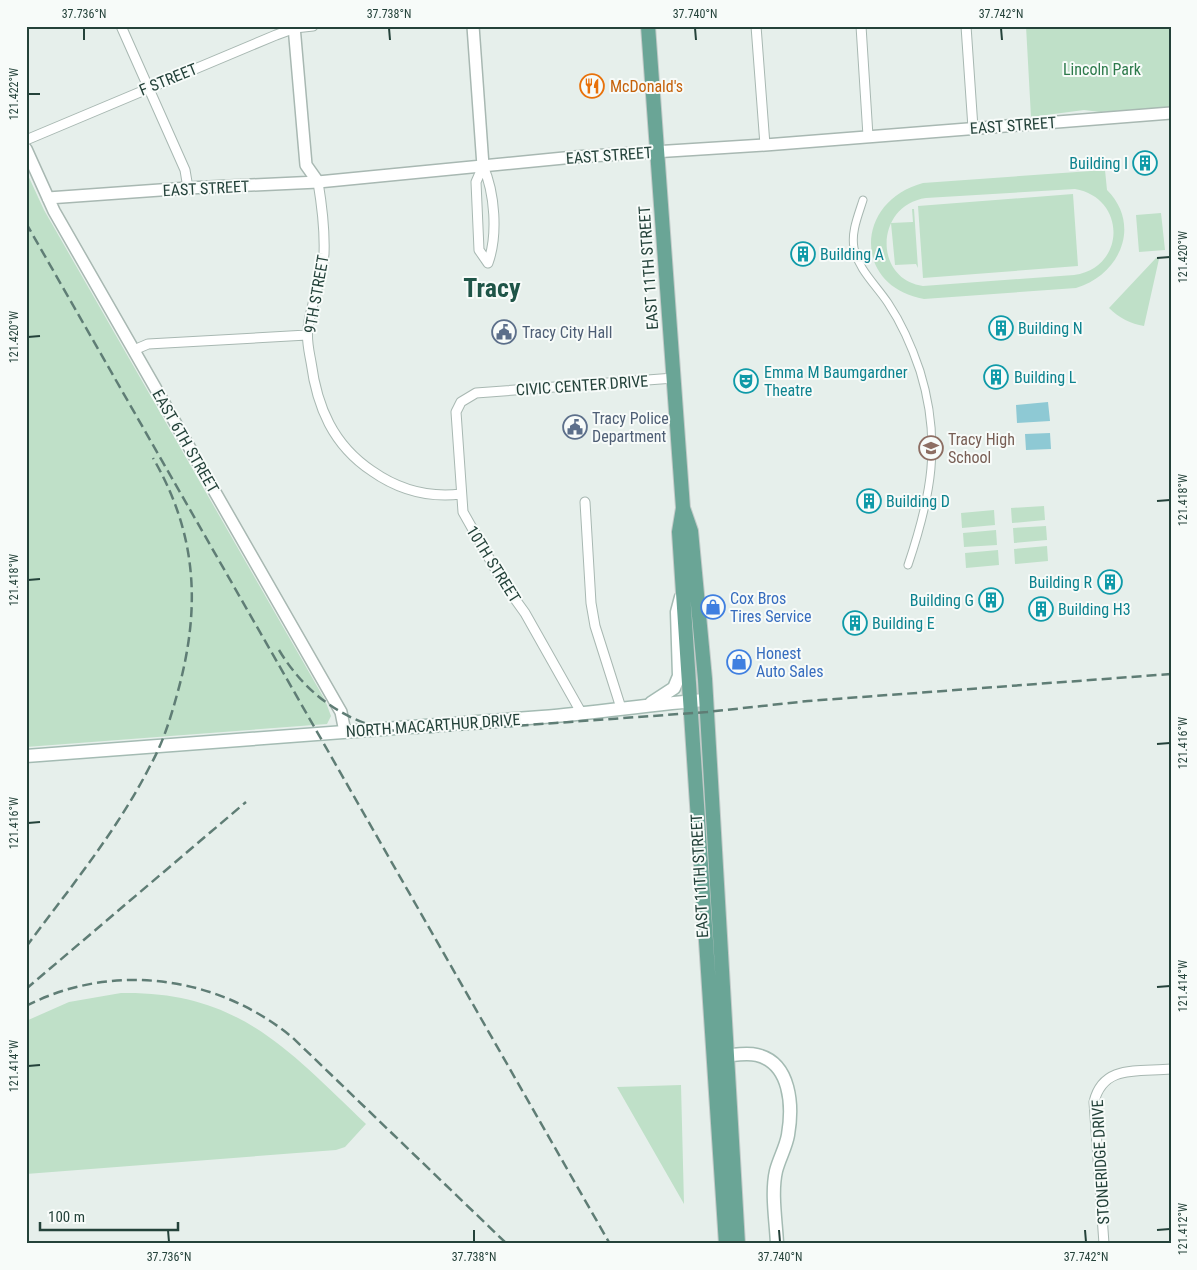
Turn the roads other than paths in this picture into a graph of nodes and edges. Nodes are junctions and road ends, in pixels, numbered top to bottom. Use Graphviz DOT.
graph roads {
  1 [pos="122,26"];
  2 [pos="313,26"];
  3 [pos="474,26"];
  4 [pos="648,26"];
  5 [pos="756,26"];
  6 [pos="861,26"];
  7 [pos="966,26"];
  8 [pos="294,27"];
  9 [pos="274,30"];
  10 [pos="150,86"];
  11 [pos="1171,113"];
  12 [pos="973,128"];
  13 [pos="868,136"];
  14 [pos="26,140"];
  15 [pos="765,145"];
  16 [pos="26,149"];
  17 [pos="657,152"];
  18 [pos="483,166"];
  19 [pos="318,182"];
  20 [pos="188,188"];
  21 [pos="48,198"];
  22 [pos="863,200"];
  23 [pos="307,335"];
  24 [pos="134,350"];
  25 [pos="674,378"];
  26 [pos="490,391"];
  27 [pos="461,494"];
  28 [pos="585,502"];
  29 [pos="683,508"];
  30 [pos="908,564"];
  31 [pos="683,587"];
  32 [pos="706,700"];
  33 [pos="689,702"];
  34 [pos="649,704"];
  35 [pos="621,708"];
  36 [pos="582,714"];
  37 [pos="345,732"];
  38 [pos="26,756"];
  39 [pos="728,1056"];
  40 [pos="713,1057"];
  41 [pos="1171,1070"];
  42 [pos="726,1244"];
  43 [pos="738,1244"];
  44 [pos="777,1244"];
  45 [pos="1104,1244"];
  1 -- 10 [label="street"];
  2 -- 8 [label="street, F STREET"];
  3 -- 18 [label="street"];
  4 -- 17 [label="main road, EAST 11TH STREET"];
  5 -- 15 [label="street"];
  6 -- 13 [label="street"];
  7 -- 12 [label="street"];
  8 -- 9 [label="street, F STREET"];
  8 -- 19 [label="street"];
  9 -- 10 [label="street, F STREET"];
  10 -- 14 [label="street, F STREET"];
  10 -- 20 [label="street"];
  11 -- 12 [label="street, EAST STREET"];
  12 -- 13 [label="street, EAST STREET"];
  13 -- 15 [label="street, EAST STREET"];
  15 -- 17 [label="street, EAST STREET"];
  16 -- 21 [label="street, EAST 6TH STREET"];
  17 -- 18 [label="street, EAST STREET"];
  17 -- 25 [label="main road, EAST 11TH STREET"];
  18 -- 18 [label="street"];
  18 -- 19 [label="street, EAST STREET"];
  19 -- 20 [label="street, EAST STREET"];
  19 -- 23 [label="street, 9TH STREET"];
  20 -- 21 [label="street, EAST STREET"];
  21 -- 24 [label="street, EAST 6TH STREET"];
  22 -- 30 [label="street"];
  23 -- 24 [label="street"];
  23 -- 27 [label="street, 9TH STREET"];
  24 -- 37 [label="street, EAST 6TH STREET"];
  25 -- 26 [label="street, CIVIC CENTER DRIVE"];
  25 -- 29 [label="main road, EAST 11TH STREET"];
  26 -- 27 [label="street, 10TH STREET"];
  27 -- 36 [label="street, 10TH STREET"];
  28 -- 35 [label="street"];
  29 -- 31 [label="main road, EAST 11TH STREET"];
  29 -- 32 [label="main road, EAST 11TH STREET"];
  31 -- 33 [label="main road, EAST 11TH STREET"];
  31 -- 34 [label="main road"];
  32 -- 33 [label="main road, NORTH MACARTHUR DRIVE"];
  32 -- 39 [label="main road, EAST 11TH STREET"];
  33 -- 34 [label="main road, NORTH MACARTHUR DRIVE"];
  33 -- 40 [label="main road, EAST 11TH STREET"];
  34 -- 35 [label="main road, NORTH MACARTHUR DRIVE"];
  35 -- 36 [label="main road, NORTH MACARTHUR DRIVE"];
  36 -- 37 [label="main road, NORTH MACARTHUR DRIVE"];
  37 -- 38 [label="main road, NORTH MACARTHUR DRIVE"];
  39 -- 40 [label="main road"];
  39 -- 43 [label="main road, EAST 11TH STREET"];
  39 -- 44 [label="main road"];
  40 -- 42 [label="main road, EAST 11TH STREET"];
  41 -- 45 [label="street, STONERIDGE DRIVE"];
}
